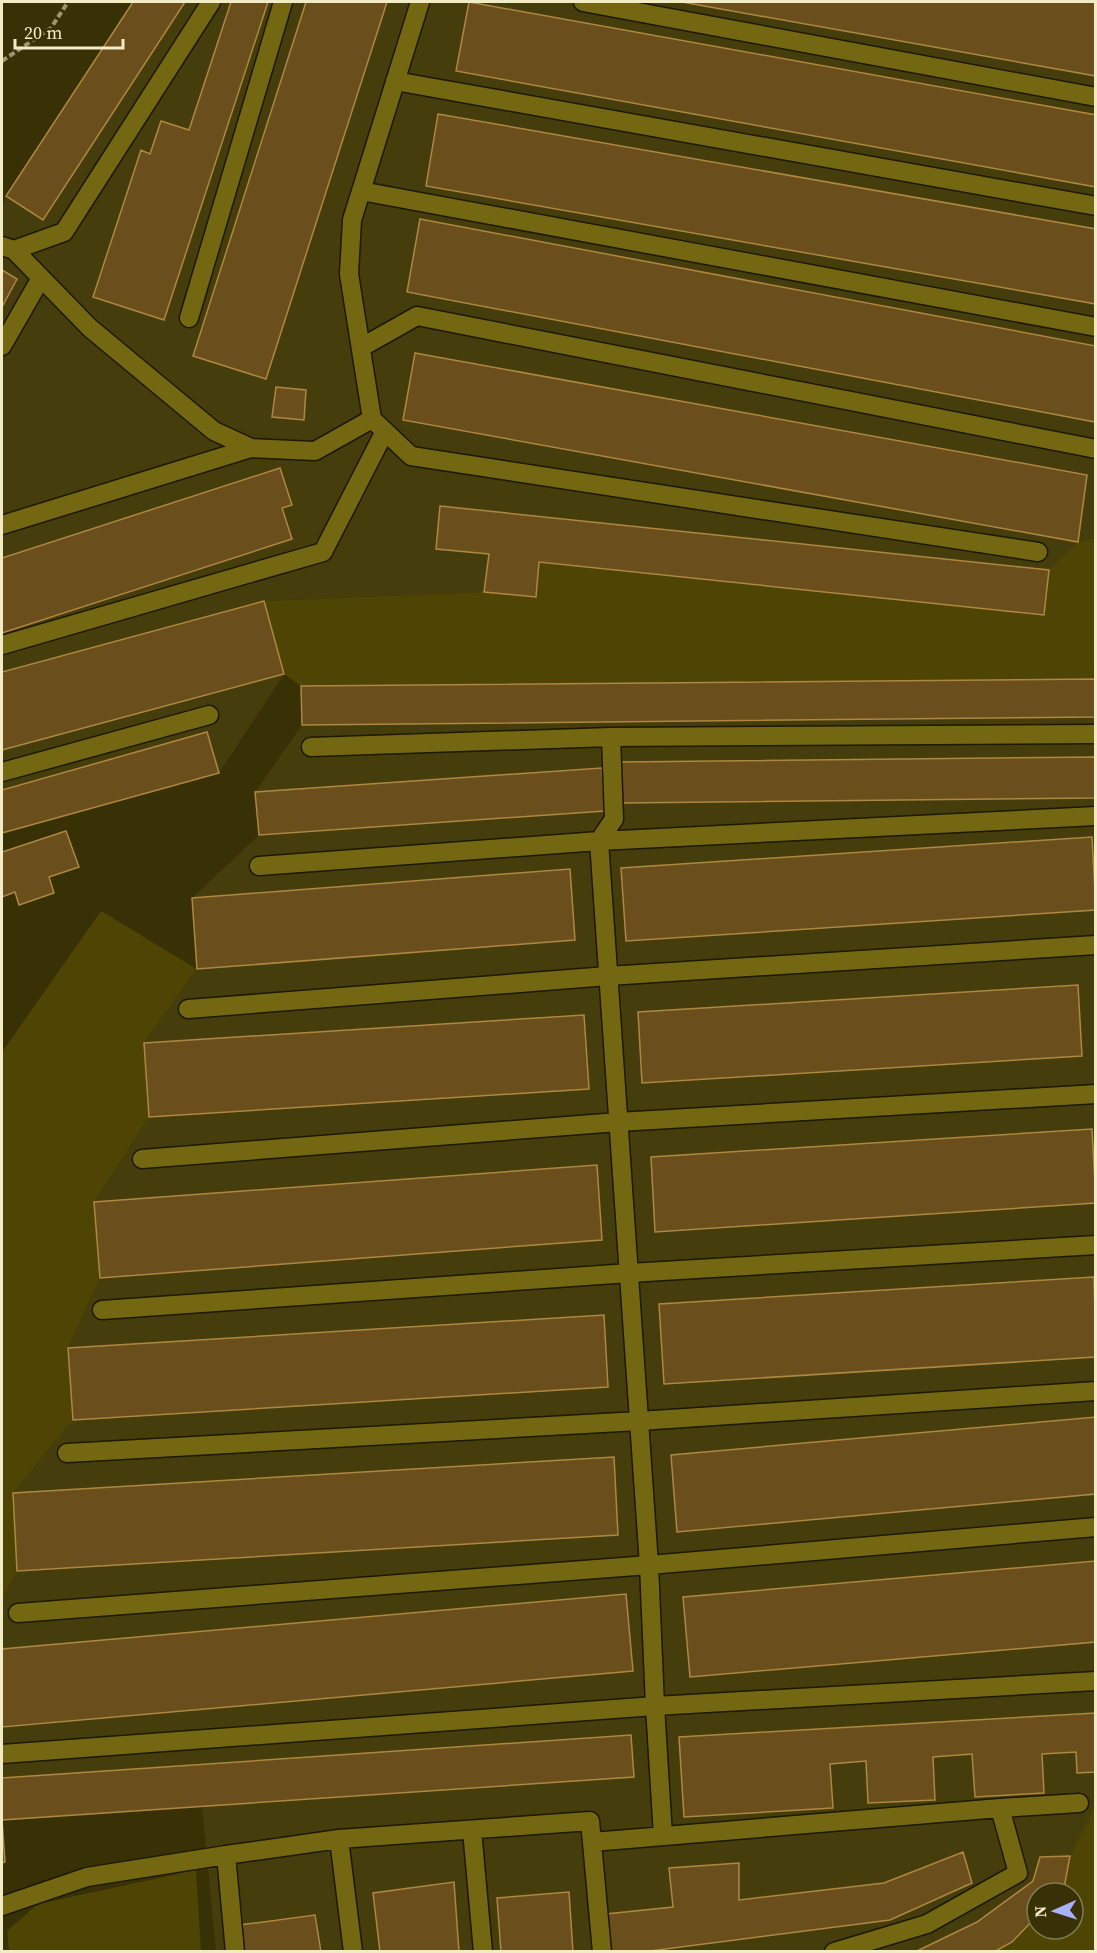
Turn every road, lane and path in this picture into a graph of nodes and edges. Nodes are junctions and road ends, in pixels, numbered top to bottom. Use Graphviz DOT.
graph roads {
  1 [pos="68,2"];
  2 [pos="211,2"];
  3 [pos="283,2"];
  4 [pos="420,2"];
  5 [pos="583,2"];
  6 [pos="2,61"];
  7 [pos="395,81"];
  8 [pos="1095,97"];
  9 [pos="361,191"];
  10 [pos="1095,206"];
  11 [pos="8,248"];
  12 [pos="41,278"];
  13 [pos="189,318"];
  14 [pos="1095,327"];
  15 [pos="2,346"];
  16 [pos="362,347"];
  17 [pos="378,425"];
  18 [pos="251,448"];
  19 [pos="1095,450"];
  20 [pos="2,525"];
  21 [pos="1038,552"];
  22 [pos="2,645"];
  23 [pos="209,715"];
  24 [pos="1095,734"];
  25 [pos="611,737"];
  26 [pos="311,747"];
  27 [pos="2,772"];
  28 [pos="1095,816"];
  29 [pos="599,841"];
  30 [pos="259,866"];
  31 [pos="1095,945"];
  32 [pos="608,976"];
  33 [pos="188,1009"];
  34 [pos="1095,1094"];
  35 [pos="618,1122"];
  36 [pos="142,1159"];
  37 [pos="1095,1245"];
  38 [pos="629,1273"];
  39 [pos="102,1310"];
  40 [pos="1095,1391"];
  41 [pos="639,1421"];
  42 [pos="67,1453"];
  43 [pos="1095,1527"];
  44 [pos="649,1565"];
  45 [pos="18,1612"];
  46 [pos="1095,1681"];
  47 [pos="656,1706"];
  48 [pos="2,1754"];
  49 [pos="1079,1803"];
  50 [pos="1000,1808"];
  51 [pos="472,1830"];
  52 [pos="663,1836"];
  53 [pos="339,1839"];
  54 [pos="592,1842"];
  55 [pos="226,1855"];
  56 [pos="2,1906"];
  57 [pos="235,1952"];
  58 [pos="353,1952"];
  59 [pos="483,1952"];
  60 [pos="602,1952"];
  61 [pos="834,1952"];
  1 -- 6 [label="path"];
  2 -- 11 [label="lane"];
  3 -- 13 [label="lane"];
  4 -- 7 [label="lane"];
  5 -- 8 [label="lane"];
  7 -- 9 [label="lane"];
  7 -- 10 [label="lane"];
  9 -- 14 [label="lane"];
  9 -- 16 [label="lane"];
  11 -- 12 [label="lane"];
  12 -- 15 [label="lane"];
  12 -- 18 [label="lane"];
  16 -- 17 [label="lane"];
  16 -- 19 [label="lane"];
  17 -- 18 [label="lane"];
  17 -- 21 [label="lane"];
  17 -- 22 [label="lane"];
  18 -- 20 [label="lane"];
  23 -- 27 [label="lane"];
  24 -- 25 [label="lane"];
  25 -- 26 [label="lane"];
  25 -- 29 [label="lane"];
  28 -- 29 [label="lane"];
  29 -- 30 [label="lane"];
  29 -- 32 [label="lane"];
  31 -- 32 [label="lane"];
  32 -- 33 [label="lane"];
  32 -- 35 [label="lane"];
  34 -- 35 [label="lane"];
  35 -- 36 [label="lane"];
  35 -- 38 [label="lane"];
  37 -- 38 [label="lane"];
  38 -- 39 [label="lane"];
  38 -- 41 [label="lane"];
  40 -- 41 [label="lane"];
  41 -- 42 [label="lane"];
  41 -- 44 [label="lane"];
  43 -- 44 [label="lane"];
  44 -- 45 [label="lane"];
  44 -- 47 [label="lane"];
  46 -- 47 [label="lane"];
  47 -- 48 [label="lane"];
  47 -- 52 [label="lane"];
  49 -- 50 [label="lane"];
  50 -- 52 [label="lane"];
  50 -- 61 [label="lane"];
  51 -- 53 [label="lane"];
  51 -- 54 [label="lane"];
  51 -- 59 [label="lane"];
  52 -- 54 [label="lane"];
  53 -- 55 [label="lane"];
  53 -- 58 [label="lane"];
  54 -- 60 [label="lane"];
  55 -- 56 [label="lane"];
  55 -- 57 [label="lane"];
}
